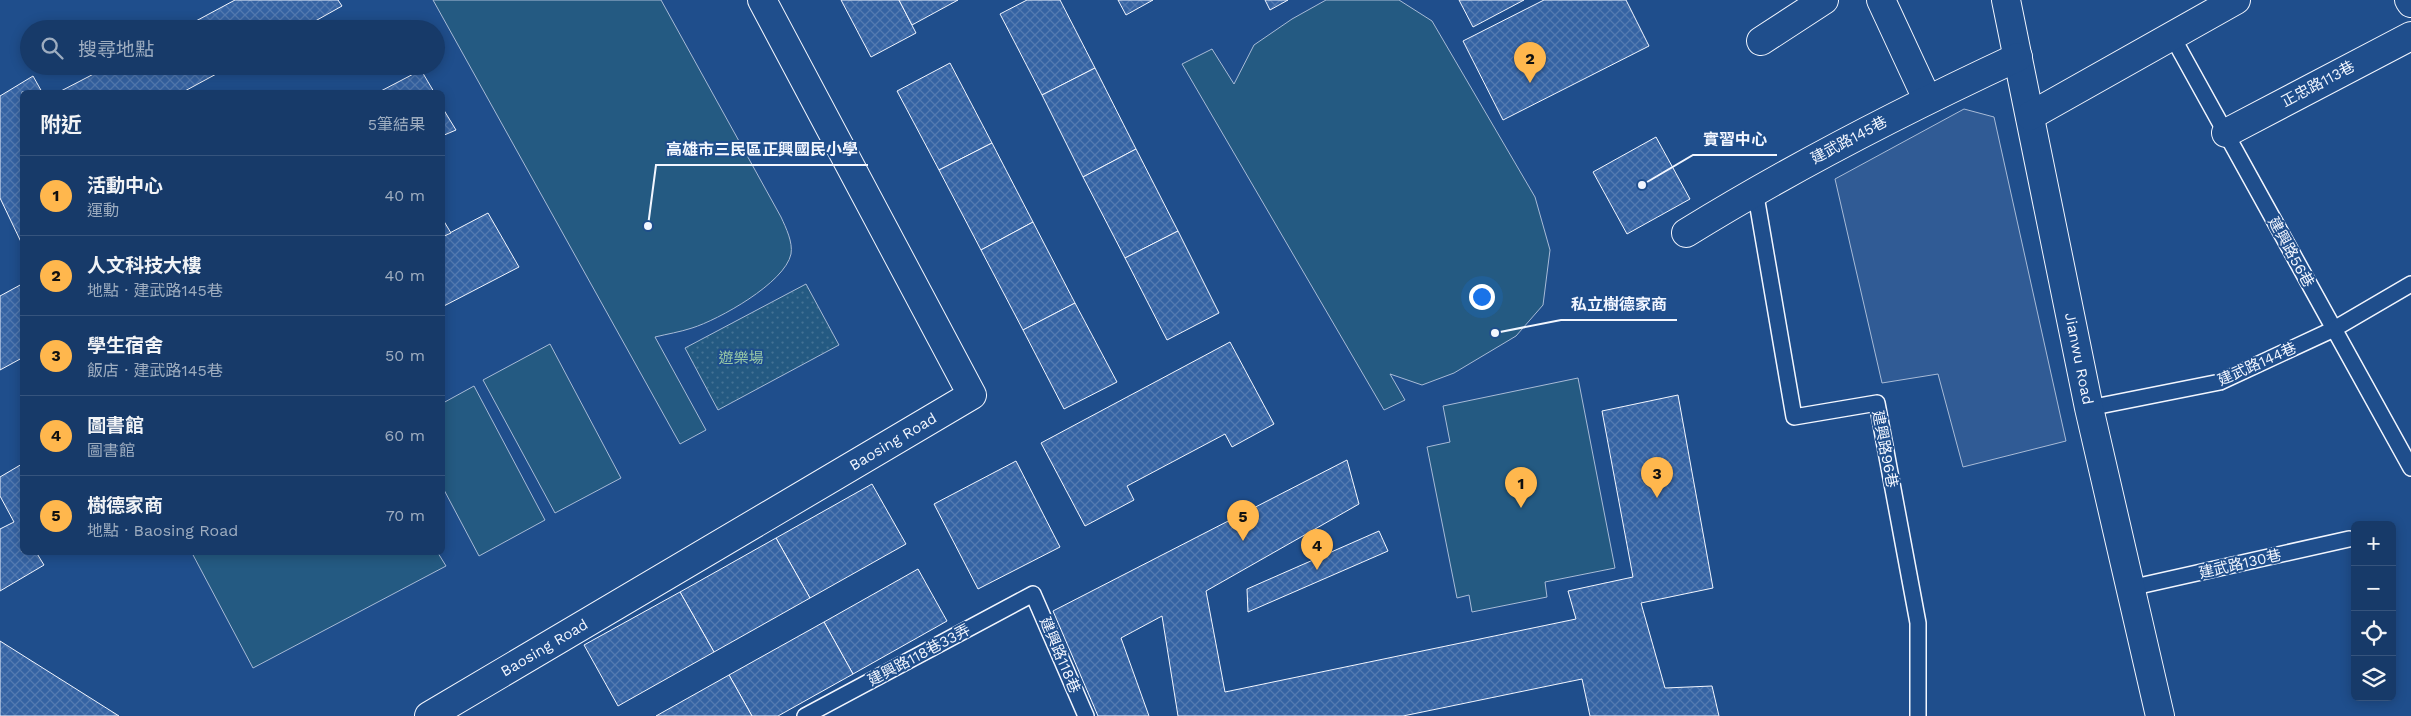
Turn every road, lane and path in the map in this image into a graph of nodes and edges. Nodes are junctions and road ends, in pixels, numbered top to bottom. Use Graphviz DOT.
graph roads {
  1 [pos="762,0"];
  2 [pos="1824,0"];
  3 [pos="1881,0"];
  4 [pos="2006,0"];
  5 [pos="2236,0"];
  6 [pos="2172,36"];
  7 [pos="2411,36"];
  8 [pos="1761,42"];
  9 [pos="2018,57"];
  10 [pos="1927,99"];
  11 [pos="2030,116"];
  12 [pos="2226,133"];
  13 [pos="1755,190"];
  14 [pos="1686,233"];
  15 [pos="2411,284"];
  16 [pos="2334,330"];
  17 [pos="2089,408"];
  18 [pos="2411,468"];
  19 [pos="2349,539"];
  20 [pos="2130,588"];
  21 [pos="1033,594"];
  22 [pos="429,716"];
  23 [pos="805,716"];
  24 [pos="1086,716"];
  25 [pos="1918,716"];
  26 [pos="2160,716"];
  1 -- 22 [label="street, Baosing Road"];
  2 -- 8 [label="street"];
  3 -- 10 [label="street"];
  4 -- 9 [label="street, Jianwu Road"];
  5 -- 6 [label="street"];
  6 -- 11 [label="street"];
  6 -- 12 [label="lane, 建興路56巷"];
  7 -- 12 [label="street, 正忠路113巷"];
  9 -- 10 [label="street, 建武路145巷"];
  9 -- 11 [label="street, Jianwu Road"];
  10 -- 13 [label="street, 建武路145巷"];
  11 -- 17 [label="street, Jianwu Road"];
  12 -- 16 [label="lane, 建興路56巷"];
  13 -- 14 [label="street, 建武路145巷"];
  13 -- 25 [label="lane, 建興路96巷"];
  15 -- 16 [label="lane, 建武路144巷"];
  16 -- 17 [label="lane, 建武路144巷"];
  16 -- 18 [label="lane, 建興路56巷"];
  17 -- 20 [label="street, Jianwu Road"];
  19 -- 20 [label="lane, 建武路130巷"];
  20 -- 26 [label="street, Jianwu Road"];
  21 -- 23 [label="lane, 建興路118巷33弄"];
  21 -- 24 [label="lane, 建興路118巷"];
}
